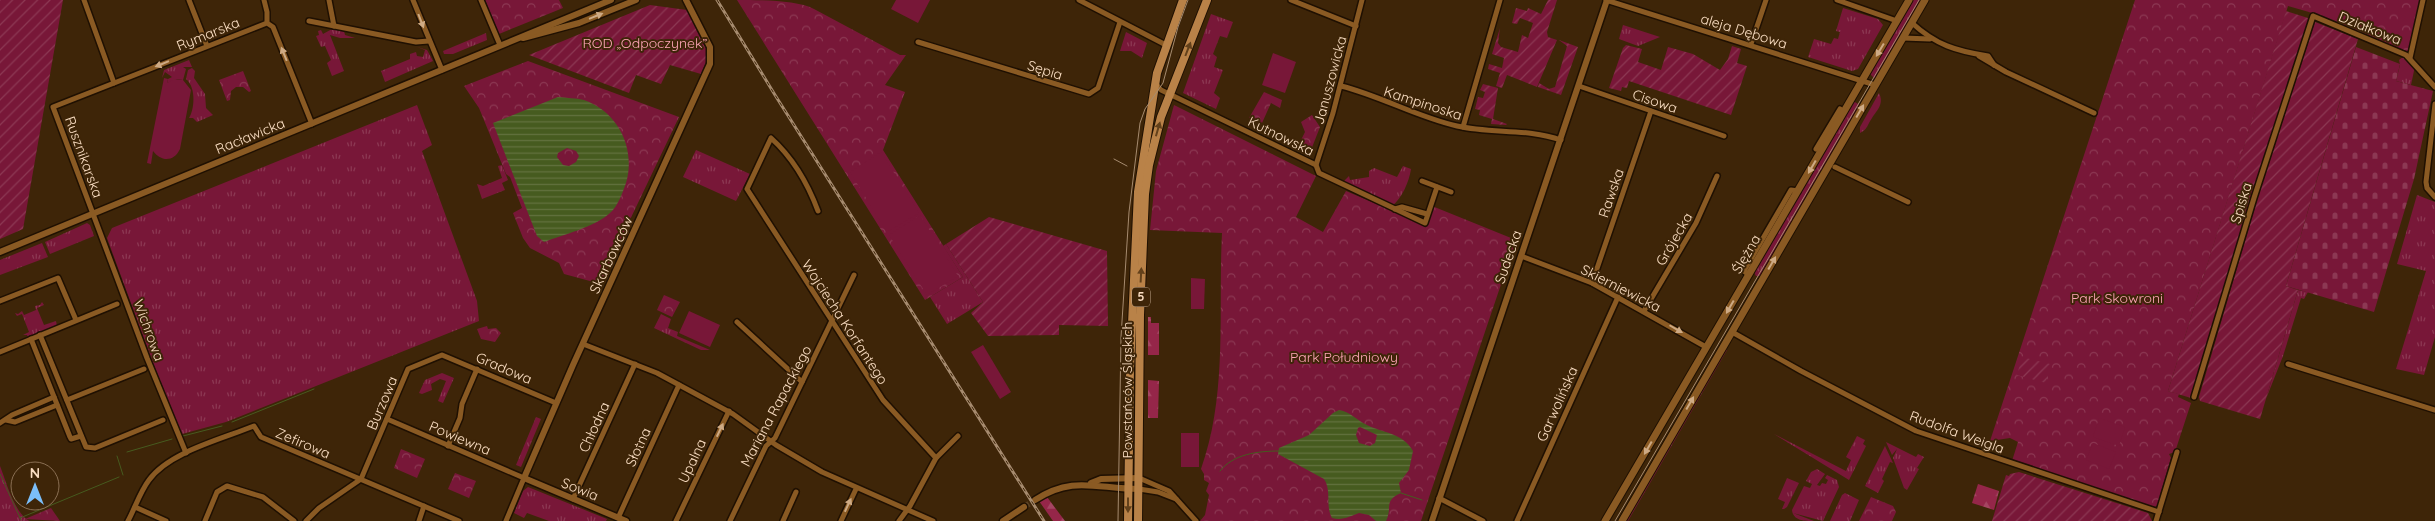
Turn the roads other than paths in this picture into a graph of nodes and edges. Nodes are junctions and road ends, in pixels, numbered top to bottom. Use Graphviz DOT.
graph roads {
  1 [pos="84,0"];
  2 [pos="189,0"];
  3 [pos="264,0"];
  4 [pos="329,0"];
  5 [pos="413,0"];
  6 [pos="481,0"];
  7 [pos="611,0"];
  8 [pos="636,0"];
  9 [pos="686,0"];
  10 [pos="1079,0"];
  11 [pos="1184,0"];
  12 [pos="1207,0"];
  13 [pos="1291,0"];
  14 [pos="1362,0"];
  15 [pos="1500,0"];
  16 [pos="1607,0"];
  17 [pos="1766,0"];
  18 [pos="1837,0"];
  19 [pos="1909,0"];
  20 [pos="1925,0"];
  21 [pos="2423,0"];
  22 [pos="2313,16"];
  23 [pos="267,21"];
  24 [pos="309,21"];
  25 [pos="1897,21"];
  26 [pos="1120,22"];
  27 [pos="1912,22"];
  28 [pos="555,23"];
  29 [pos="334,26"];
  30 [pos="1356,26"];
  31 [pos="555,30"];
  32 [pos="1903,38"];
  33 [pos="1930,39"];
  34 [pos="429,41"];
  35 [pos="510,41"];
  36 [pos="918,42"];
  37 [pos="1751,44"];
  38 [pos="500,45"];
  39 [pos="1166,45"];
  40 [pos="207,46"];
  41 [pos="2410,58"];
  42 [pos="442,70"];
  43 [pos="1862,79"];
  44 [pos="114,83"];
  45 [pos="1155,84"];
  46 [pos="1875,85"];
  47 [pos="1341,86"];
  48 [pos="1579,86"];
  49 [pos="2435,87"];
  50 [pos="1170,94"];
  51 [pos="2435,104"];
  52 [pos="53,108"];
  53 [pos="1840,109"];
  54 [pos="1651,111"];
  55 [pos="2094,113"];
  56 [pos="312,124"];
  57 [pos="1463,127"];
  58 [pos="1724,136"];
  59 [pos="1561,140"];
  60 [pos="1816,149"];
  61 [pos="1316,166"];
  62 [pos="1835,167"];
  63 [pos="1717,176"];
  64 [pos="1422,181"];
  65 [pos="1437,187"];
  66 [pos="1451,192"];
  67 [pos="2435,197"];
  68 [pos="1908,202"];
  69 [pos="1395,209"];
  70 [pos="818,211"];
  71 [pos="1428,214"];
  72 [pos="93,215"];
  73 [pos="0,252"];
  74 [pos="1521,256"];
  75 [pos="854,275"];
  76 [pos="1592,283"];
  77 [pos="1618,297"];
  78 [pos="0,301"];
  79 [pos="116,304"];
  80 [pos="1644,311"];
  81 [pos="76,320"];
  82 [pos="737,322"];
  83 [pos="832,322"];
  84 [pos="1732,332"];
  85 [pos="40,335"];
  86 [pos="30,339"];
  87 [pos="582,344"];
  88 [pos="1706,347"];
  89 [pos="1,349"];
  90 [pos="442,355"];
  91 [pos="635,364"];
  92 [pos="2288,364"];
  93 [pos="144,369"];
  94 [pos="477,369"];
  95 [pos="802,382"];
  96 [pos="679,385"];
  97 [pos="62,389"];
  98 [pos="53,395"];
  99 [pos="2194,397"];
  100 [pos="67,400"];
  101 [pos="556,403"];
  102 [pos="57,405"];
  103 [pos="2435,410"];
  104 [pos="729,411"];
  105 [pos="387,419"];
  106 [pos="6,420"];
  107 [pos="163,420"];
  108 [pos="63,421"];
  109 [pos="0,423"];
  110 [pos="57,423"];
  111 [pos="81,436"];
  112 [pos="958,436"];
  113 [pos="770,441"];
  114 [pos="448,446"];
  115 [pos="2177,452"];
  116 [pos="186,453"];
  117 [pos="936,458"];
  118 [pos="1128,477"];
  119 [pos="524,478"];
  120 [pos="1139,478"];
  121 [pos="361,479"];
  122 [pos="1089,484"];
  123 [pos="1128,488"];
  124 [pos="1139,488"];
  125 [pos="856,489"];
  126 [pos="796,492"];
  127 [pos="1439,498"];
  128 [pos="573,499"];
  129 [pos="1177,499"];
  130 [pos="1035,500"];
  131 [pos="424,506"];
  132 [pos="136,507"];
  133 [pos="1024,507"];
  134 [pos="907,510"];
  135 [pos="2159,512"];
  136 [pos="616,518"];
  137 [pos="128,521"];
  138 [pos="166,521"];
  139 [pos="205,521"];
  140 [pos="294,521"];
  141 [pos="306,521"];
  142 [pos="419,521"];
  143 [pos="459,521"];
  144 [pos="506,521"];
  145 [pos="626,521"];
  146 [pos="676,521"];
  147 [pos="730,521"];
  148 [pos="783,521"];
  149 [pos="841,521"];
  150 [pos="899,521"];
  151 [pos="932,521"];
  152 [pos="1002,521"];
  153 [pos="1128,521"];
  154 [pos="1138,521"];
  155 [pos="1196,521"];
  156 [pos="1432,521"];
  157 [pos="1483,521"];
  158 [pos="1517,521"];
  159 [pos="1605,521"];
  160 [pos="1622,521"];
  161 [pos="2156,521"];
  1 -- 44 [label="street"];
  2 -- 40 [label="street"];
  3 -- 23 [label="street"];
  4 -- 29 [label="street"];
  5 -- 34 [label="street, one-way"];
  6 -- 38 [label="street"];
  7 -- 28 [label="street, Racławicka"];
  31 -- 8 [label="street, Racławicka, one-way"];
  9 -- 87 [label="street, Skarbowców"];
  10 -- 26 [label="street"];
  11 -- 39 [label="main road, Powstańców Śląskich / 5"];
  50 -- 12 [label="main road, Powstańców Śląskich / 5, one-way"];
  13 -- 30 [label="street"];
  14 -- 30 [label="street, Januszowicka"];
  15 -- 57 [label="street"];
  16 -- 37 [label="street, aleja Dębowa"];
  16 -- 48 [label="street, Sudecka"];
  17 -- 37 [label="street"];
  18 -- 25 [label="street"];
  19 -- 25 [label="main road, Ślężna"];
  20 -- 27 [label="main road, Ślężna"];
  21 -- 41 [label="street"];
  22 -- 41 [label="street, Działkowa"];
  22 -- 99 [label="street, Spiska"];
  24 -- 29 [label="street"];
  25 -- 43 [label="main road, Ślężna, one-way"];
  26 -- 36 [label="street, Sępia"];
  26 -- 39 [label="street"];
  27 -- 32 [label="main road, Ślężna"];
  27 -- 33 [label="street"];
  28 -- 31 [label="street"];
  28 -- 35 [label="street, Racławicka"];
  29 -- 34 [label="street"];
  30 -- 47 [label="street, Januszowicka"];
  31 -- 35 [label="street, Racławicka"];
  32 -- 33 [label="street"];
  32 -- 46 [label="main road, Ślężna"];
  33 -- 55 [label="street"];
  34 -- 42 [label="street"];
  35 -- 38 [label="street, Racławicka"];
  37 -- 43 [label="street, aleja Dębowa"];
  38 -- 42 [label="street, Racławicka"];
  39 -- 45 [label="main road, Powstańców Śląskich / 5"];
  40 -- 44 [label="street, Rymarska, one-way"];
  56 -- 40 [label="street, Rymarska, one-way"];
  41 -- 49 [label="street, Działkowa"];
  42 -- 56 [label="street, Racławicka"];
  43 -- 46 [label="street, aleja Dębowa"];
  43 -- 88 [label="main road, Ślężna, one-way"];
  44 -- 52 [label="street, Rymarska"];
  45 -- 50 [label="street, Kutnowska"];
  45 -- 118 [label="main road, Powstańców Śląskich / 5"];
  84 -- 46 [label="main road, Ślężna, one-way"];
  47 -- 57 [label="street, Kampinoska"];
  47 -- 61 [label="street, Januszowicka"];
  48 -- 54 [label="street, Cisowa"];
  48 -- 59 [label="street, Sudecka"];
  50 -- 61 [label="street, Kutnowska"];
  120 -- 50 [label="main road, Powstańców Śląskich / 5, one-way"];
  51 -- 67 [label="street"];
  52 -- 72 [label="street, Rusznikarska"];
  53 -- 60 [label="street"];
  54 -- 58 [label="street, Cisowa"];
  54 -- 76 [label="street, Rawska"];
  56 -- 72 [label="street, Racławicka"];
  57 -- 59 [label="street, Kampinoska"];
  59 -- 74 [label="street, Sudecka"];
  61 -- 69 [label="street, Kutnowska"];
  62 -- 68 [label="street"];
  63 -- 80 [label="street, Grójecka"];
  64 -- 65 [label="street"];
  65 -- 66 [label="street"];
  65 -- 71 [label="street"];
  69 -- 71 [label="street, Kutnowska"];
  69 -- 71 [label="street, Kutnowska"];
  70 -- 83 [label="street, Wojciecha Korfantego"];
  72 -- 73 [label="street, Racławicka"];
  72 -- 116 [label="street, Wichrowa"];
  74 -- 76 [label="street, Skierniewicka"];
  74 -- 127 [label="street, Sudecka"];
  75 -- 83 [label="street, Mariana Rapackiego"];
  76 -- 77 [label="street, Skierniewicka"];
  77 -- 80 [label="street, Skierniewicka"];
  77 -- 158 [label="street, Garwolińska"];
  78 -- 81 [label="street"];
  79 -- 81 [label="street"];
  80 -- 88 [label="street, Skierniewicka, one-way"];
  81 -- 85 [label="street"];
  82 -- 95 [label="street"];
  83 -- 95 [label="street, Mariana Rapackiego"];
  83 -- 117 [label="street, Wojciecha Korfantego"];
  84 -- 135 [label="street, Rudolfa Weigla"];
  160 -- 84 [label="main road, Ślężna, one-way"];
  85 -- 86 [label="street"];
  85 -- 97 [label="street"];
  86 -- 89 [label="street"];
  86 -- 98 [label="street"];
  87 -- 91 [label="street"];
  87 -- 101 [label="street, Skarbowców"];
  88 -- 159 [label="main road, Ślężna, one-way"];
  90 -- 94 [label="street, Gradowa"];
  90 -- 105 [label="street, Burzowa"];
  91 -- 96 [label="street"];
  91 -- 128 [label="street, Chłodna"];
  92 -- 103 [label="street"];
  93 -- 100 [label="street"];
  94 -- 101 [label="street, Gradowa"];
  94 -- 114 [label="street"];
  95 -- 113 [label="street, Mariana Rapackiego"];
  96 -- 104 [label="street"];
  96 -- 136 [label="street, Słotna"];
  97 -- 98 [label="street"];
  97 -- 100 [label="street"];
  98 -- 102 [label="street"];
  98 -- 106 [label="street"];
  100 -- 111 [label="street"];
  101 -- 119 [label="street, Skarbowców"];
  102 -- 106 [label="street"];
  102 -- 108 [label="street"];
  104 -- 113 [label="street"];
  146 -- 104 [label="street, Upalna, one-way"];
  105 -- 114 [label="street, Powiewna"];
  105 -- 121 [label="street, Burzowa"];
  106 -- 109 [label="street"];
  107 -- 111 [label="street"];
  108 -- 110 [label="street"];
  108 -- 111 [label="street"];
  112 -- 117 [label="street"];
  113 -- 125 [label="street"];
  113 -- 147 [label="street, Mariana Rapackiego"];
  114 -- 119 [label="street, Powiewna"];
  115 -- 135 [label="street"];
  116 -- 121 [label="street, Zefirowa"];
  116 -- 132 [label="street, Zefirowa"];
  117 -- 134 [label="street"];
  118 -- 120 [label="street"];
  118 -- 122 [label="street"];
  118 -- 123 [label="main road, Powstańców Śląskich / 5"];
  119 -- 128 [label="street, Sowia"];
  119 -- 144 [label="street, Skarbowców"];
  120 -- 124 [label="main road, Powstańców Śląskich / 5"];
  120 -- 129 [label="street"];
  121 -- 131 [label="street, Zefirowa"];
  121 -- 141 [label="street"];
  122 -- 123 [label="street"];
  122 -- 130 [label="street"];
  123 -- 124 [label="street"];
  123 -- 153 [label="main road, Powstańców Śląskich / 5, one-way"];
  124 -- 129 [label="street"];
  124 -- 154 [label="main road, Powstańców Śląskich / 5"];
  125 -- 134 [label="street"];
  149 -- 125 [label="street, one-way"];
  126 -- 148 [label="street"];
  127 -- 156 [label="street, Sudecka"];
  127 -- 157 [label="street"];
  128 -- 136 [label="street, Sowia"];
  129 -- 155 [label="street"];
  131 -- 142 [label="street"];
  131 -- 143 [label="street, Zefirowa"];
  132 -- 137 [label="street, Zefirowa"];
  132 -- 138 [label="street"];
  133 -- 152 [label="street"];
  134 -- 150 [label="street"];
  134 -- 151 [label="street"];
  135 -- 161 [label="street"];
  136 -- 145 [label="street, Sowia"];
  139 -- 140 [label="street"];
}
